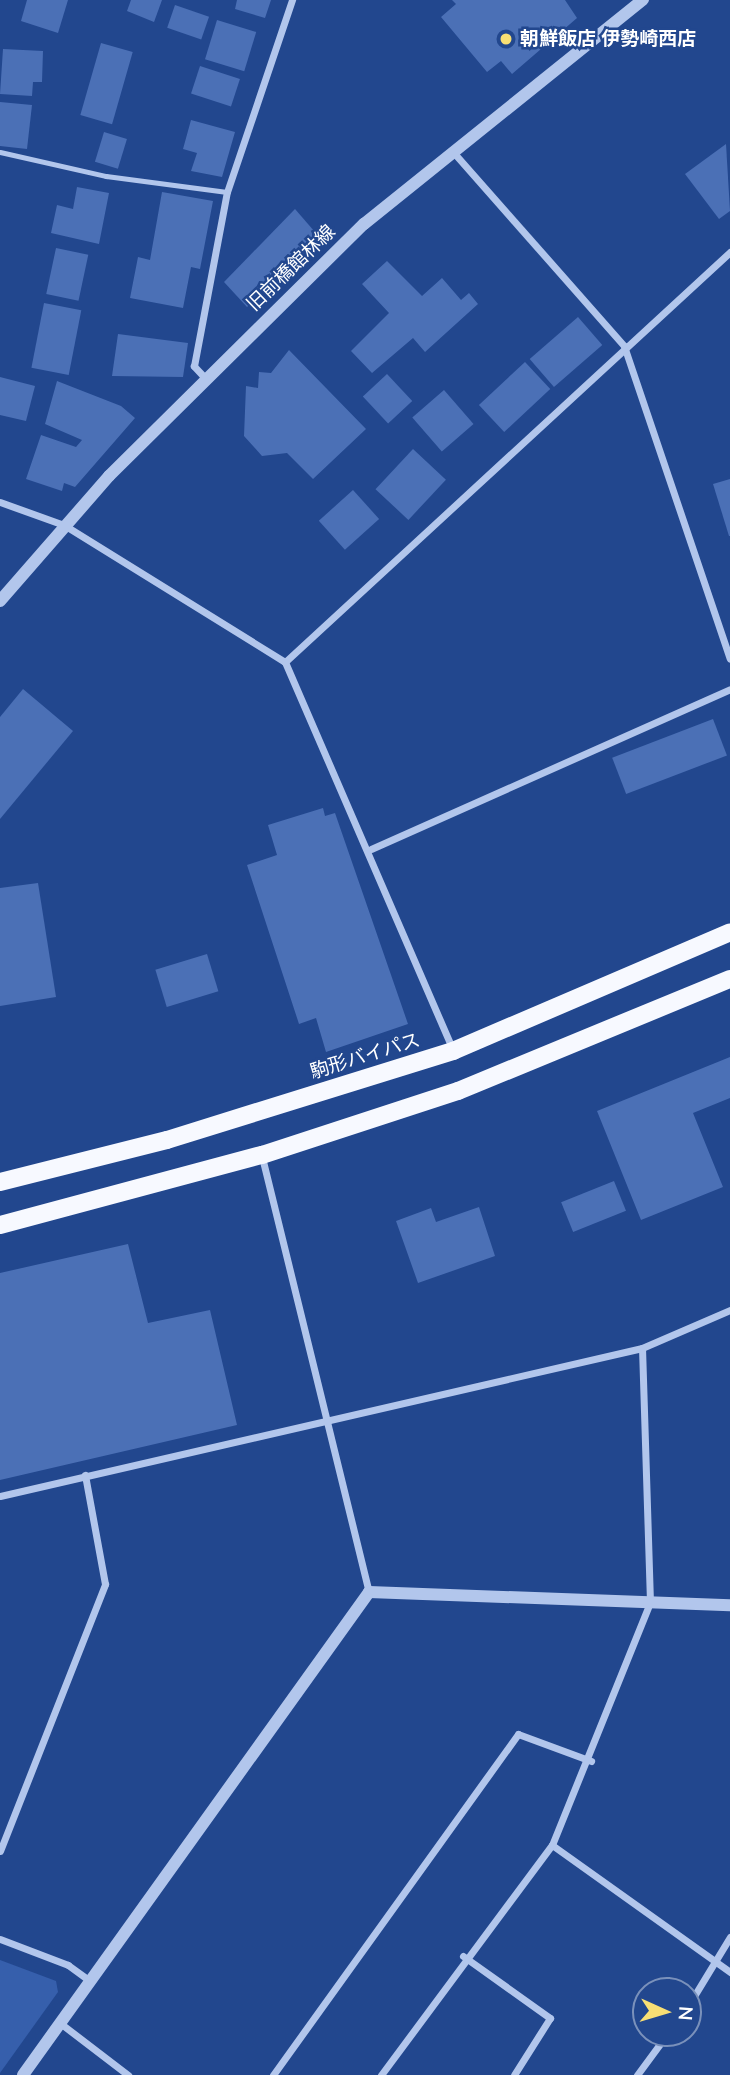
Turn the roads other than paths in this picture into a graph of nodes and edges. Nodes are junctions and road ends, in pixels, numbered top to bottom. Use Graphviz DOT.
graph roads {
  1 [pos="292,0"];
  2 [pos="643,0"];
  3 [pos="0,152"];
  4 [pos="454,153"];
  5 [pos="227,192"];
  6 [pos="730,252"];
  7 [pos="625,346"];
  8 [pos="206,379"];
  9 [pos="0,502"];
  10 [pos="64,525"];
  11 [pos="0,601"];
  12 [pos="730,659"];
  13 [pos="285,662"];
  14 [pos="730,689"];
  15 [pos="371,849"];
  16 [pos="730,932"];
  17 [pos="730,979"];
  18 [pos="453,1051"];
  19 [pos="262,1155"];
  20 [pos="0,1182"];
  21 [pos="0,1224"];
  22 [pos="730,1310"];
  23 [pos="642,1348"];
  24 [pos="330,1417"];
  25 [pos="85,1475"];
  26 [pos="0,1496"];
  27 [pos="369,1591"];
  28 [pos="650,1602"];
  29 [pos="730,1605"];
  30 [pos="591,1761"];
  31 [pos="552,1845"];
  32 [pos="0,1851"];
  33 [pos="730,1937"];
  34 [pos="0,1939"];
  35 [pos="463,1956"];
  36 [pos="719,1964"];
  37 [pos="730,1972"];
  38 [pos="90,1981"];
  39 [pos="702,1987"];
  40 [pos="60,2023"];
  41 [pos="658,2047"];
  42 [pos="23,2075"];
  43 [pos="128,2075"];
  44 [pos="273,2075"];
  45 [pos="381,2075"];
  46 [pos="513,2075"];
  47 [pos="638,2075"];
  1 -- 5 [label="street"];
  2 -- 4 [label="street, 旧前橋館林線"];
  3 -- 5 [label="lane"];
  4 -- 7 [label="street"];
  4 -- 8 [label="street, 旧前橋館林線"];
  5 -- 8 [label="street"];
  6 -- 7 [label="street"];
  7 -- 12 [label="street"];
  7 -- 13 [label="street"];
  8 -- 10 [label="street, 旧前橋館林線"];
  9 -- 10 [label="street"];
  10 -- 11 [label="street, 旧前橋館林線"];
  10 -- 13 [label="street"];
  13 -- 15 [label="street"];
  14 -- 15 [label="street"];
  15 -- 18 [label="street"];
  16 -- 18 [label="main road, 駒形バイパス"];
  17 -- 19 [label="main road"];
  18 -- 20 [label="main road, 駒形バイパス"];
  19 -- 21 [label="main road"];
  19 -- 24 [label="street"];
  22 -- 23 [label="street"];
  23 -- 24 [label="street"];
  23 -- 28 [label="street"];
  24 -- 25 [label="street"];
  24 -- 27 [label="street"];
  25 -- 26 [label="street"];
  25 -- 32 [label="street"];
  27 -- 28 [label="street"];
  27 -- 38 [label="street"];
  28 -- 29 [label="street"];
  28 -- 30 [label="street"];
  30 -- 31 [label="street"];
  30 -- 44 [label="street"];
  31 -- 35 [label="street"];
  31 -- 36 [label="street"];
  33 -- 36 [label="street"];
  34 -- 38 [label="street"];
  35 -- 45 [label="street"];
  35 -- 46 [label="street"];
  36 -- 37 [label="street"];
  36 -- 39 [label="street"];
  38 -- 40 [label="street"];
  40 -- 42 [label="street"];
  40 -- 43 [label="street"];
  41 -- 47 [label="street"];
}
